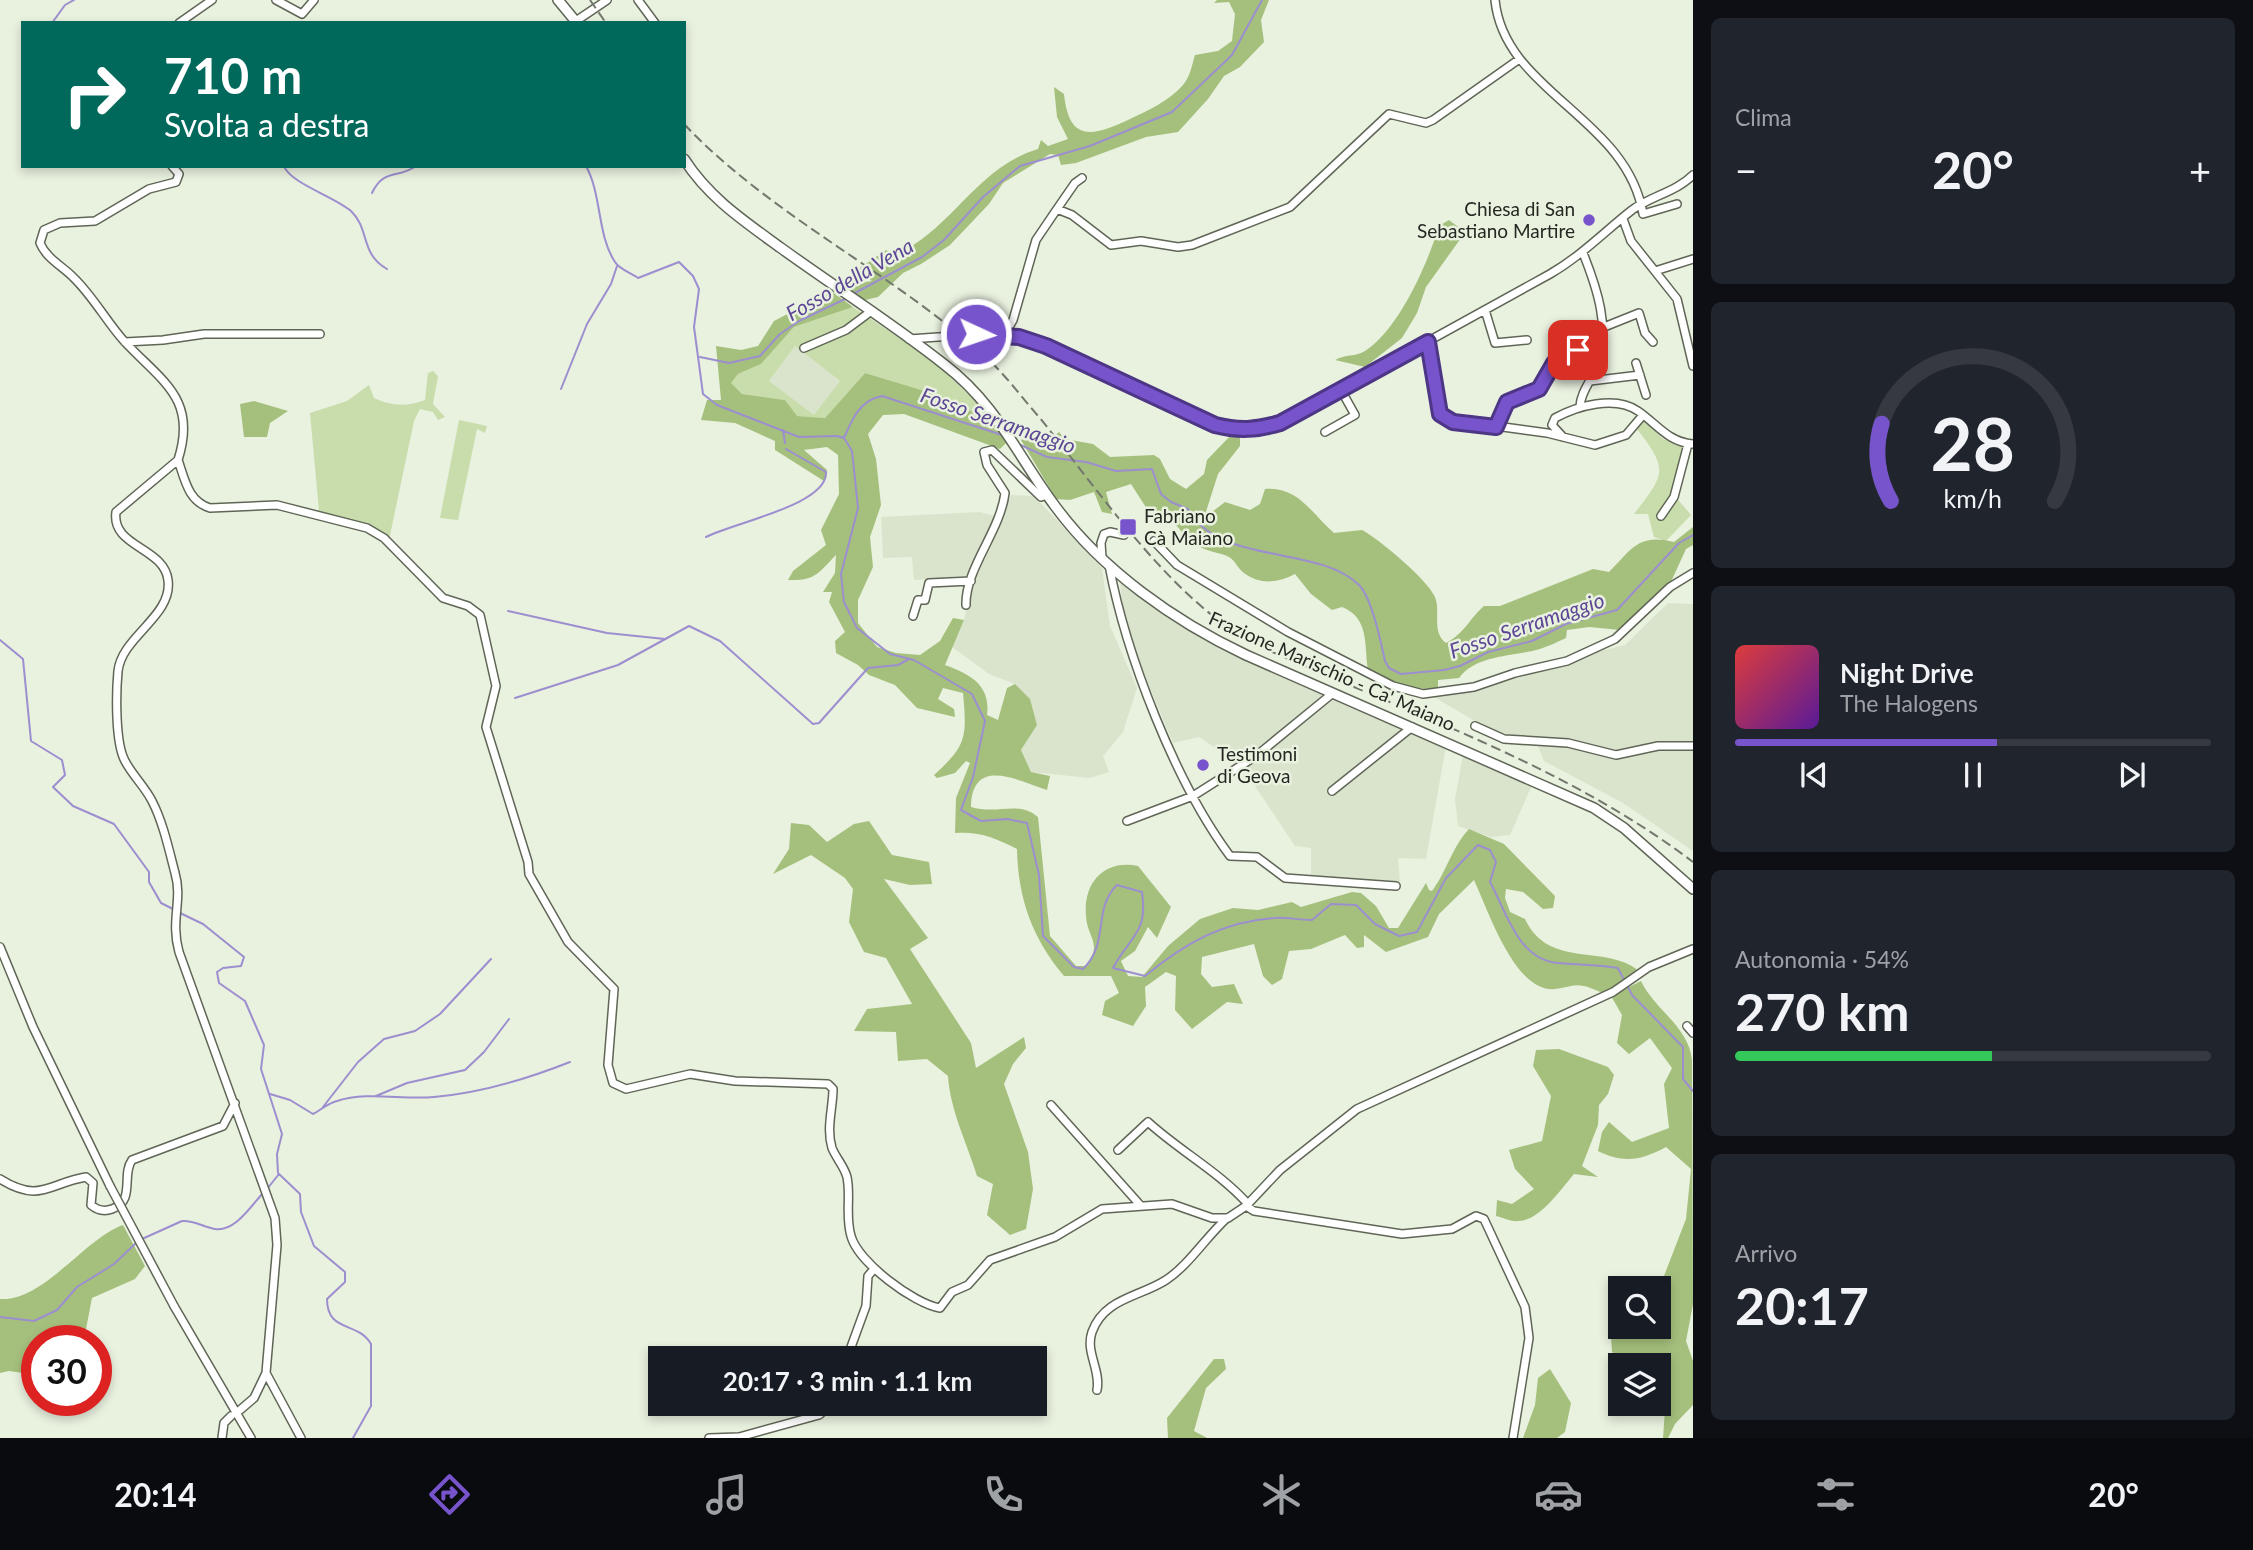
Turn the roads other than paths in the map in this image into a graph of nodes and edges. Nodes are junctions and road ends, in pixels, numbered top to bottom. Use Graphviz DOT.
graph roads {
  1 [pos="212,0"];
  2 [pos="276,0"];
  3 [pos="314,0"];
  4 [pos="558,0"];
  5 [pos="607,0"];
  6 [pos="638,0"];
  7 [pos="1495,0"];
  8 [pos="182,21"];
  9 [pos="576,21"];
  10 [pos="578,21"];
  11 [pos="654,21"];
  12 [pos="1518,60"];
  13 [pos="686,162"];
  14 [pos="174,168"];
  15 [pos="1693,175"];
  16 [pos="1082,178"];
  17 [pos="1677,204"];
  18 [pos="1640,205"];
  19 [pos="1057,209"];
  20 [pos="1623,219"];
  21 [pos="1583,253"];
  22 [pos="1693,259"];
  23 [pos="1655,271"];
  24 [pos="1485,310"];
  25 [pos="870,312"];
  26 [pos="1693,313"];
  27 [pos="1683,316"];
  28 [pos="1604,327"];
  29 [pos="320,334"];
  30 [pos="987,334"];
  31 [pos="936,337"];
  32 [pos="909,339"];
  33 [pos="1527,340"];
  34 [pos="125,341"];
  35 [pos="1428,342"];
  36 [pos="1653,342"];
  37 [pos="918,345"];
  38 [pos="804,348"];
  39 [pos="1601,349"];
  40 [pos="929,353"];
  41 [pos="1636,363"];
  42 [pos="1693,366"];
  43 [pos="1640,375"];
  44 [pos="1590,381"];
  45 [pos="1341,390"];
  46 [pos="1646,395"];
  47 [pos="1580,406"];
  48 [pos="1643,415"];
  49 [pos="1496,427"];
  50 [pos="1325,432"];
  51 [pos="1564,439"];
  52 [pos="1690,444"];
  53 [pos="178,460"];
  54 [pos="1047,495"];
  55 [pos="1661,516"];
  56 [pos="1124,536"];
  57 [pos="1154,541"];
  58 [pos="1106,561"];
  59 [pos="1693,573"];
  60 [pos="971,581"];
  61 [pos="966,606"];
  62 [pos="913,616"];
  63 [pos="1333,693"];
  64 [pos="1475,726"];
  65 [pos="1412,727"];
  66 [pos="1693,746"];
  67 [pos="1332,791"];
  68 [pos="1193,796"];
  69 [pos="1127,821"];
  70 [pos="1396,886"];
  71 [pos="1692,887"];
  72 [pos="0,947"];
  73 [pos="1693,950"];
  74 [pos="235,1102"];
  75 [pos="1051,1105"];
  76 [pos="1118,1150"];
  77 [pos="0,1179"];
  78 [pos="1247,1205"];
  79 [pos="1141,1206"];
  80 [pos="1228,1218"];
  81 [pos="874,1269"];
  82 [pos="851,1346"];
  83 [pos="266,1373"];
  84 [pos="1097,1390"];
  85 [pos="240,1410"];
  86 [pos="231,1416"];
  87 [pos="815,1416"];
  88 [pos="248,1437"];
  89 [pos="222,1438"];
  90 [pos="301,1438"];
  91 [pos="709,1438"];
  92 [pos="1513,1438"];
  1 -- 8 [label="street"];
  2 -- 3 [label="street"];
  4 -- 9 [label="main road"];
  5 -- 10 [label="street"];
  6 -- 11 [label="street"];
  7 -- 12 [label="street"];
  12 -- 18 [label="street"];
  12 -- 19 [label="street"];
  13 -- 25 [label="main road, Frazione Marischio - Ca' Maiano"];
  14 -- 34 [label="street"];
  15 -- 18 [label="street"];
  16 -- 19 [label="street"];
  17 -- 18 [label="street"];
  18 -- 20 [label="street"];
  19 -- 30 [label="street"];
  20 -- 21 [label="street"];
  20 -- 23 [label="street"];
  21 -- 24 [label="street"];
  21 -- 28 [label="street"];
  22 -- 23 [label="street"];
  23 -- 27 [label="street"];
  24 -- 33 [label="street"];
  24 -- 35 [label="street"];
  25 -- 32 [label="main road, Frazione Marischio - Ca' Maiano"];
  25 -- 38 [label="street"];
  26 -- 27 [label="street"];
  27 -- 42 [label="street"];
  28 -- 36 [label="street"];
  28 -- 39 [label="street"];
  29 -- 34 [label="street"];
  30 -- 31 [label="street"];
  30 -- 45 [label="street"];
  31 -- 32 [label="street"];
  31 -- 37 [label="street"];
  31 -- 40 [label="street"];
  32 -- 37 [label="main road, Frazione Marischio - Ca' Maiano"];
  34 -- 53 [label="street"];
  35 -- 45 [label="street"];
  35 -- 49 [label="street"];
  37 -- 40 [label="main road, Frazione Marischio - Ca' Maiano"];
  39 -- 44 [label="street"];
  39 -- 49 [label="street"];
  40 -- 54 [label="main road, Frazione Marischio - Ca' Maiano"];
  41 -- 43 [label="street"];
  43 -- 44 [label="street"];
  43 -- 46 [label="street"];
  44 -- 47 [label="street"];
  45 -- 50 [label="street"];
  47 -- 48 [label="street"];
  47 -- 51 [label="street"];
  48 -- 51 [label="street"];
  48 -- 52 [label="street"];
  49 -- 51 [label="street"];
  52 -- 55 [label="street"];
  53 -- 74 [label="street"];
  53 -- 81 [label="street"];
  54 -- 58 [label="main road, Frazione Marischio - Ca' Maiano"];
  54 -- 60 [label="street"];
  56 -- 58 [label="street"];
  57 -- 59 [label="street"];
  58 -- 63 [label="main road, Frazione Marischio - Ca' Maiano"];
  58 -- 68 [label="street"];
  60 -- 61 [label="street"];
  60 -- 62 [label="street"];
  63 -- 65 [label="main road, Frazione Marischio - Ca' Maiano"];
  63 -- 68 [label="street"];
  64 -- 66 [label="street"];
  65 -- 67 [label="street"];
  65 -- 71 [label="main road, Frazione Marischio - Ca' Maiano"];
  68 -- 69 [label="street"];
  68 -- 70 [label="street"];
  72 -- 88 [label="street, bridge"];
  73 -- 78 [label="street"];
  74 -- 77 [label="street"];
  74 -- 83 [label="street"];
  75 -- 79 [label="street"];
  76 -- 78 [label="street"];
  78 -- 80 [label="street"];
  78 -- 92 [label="street"];
  79 -- 80 [label="street"];
  79 -- 81 [label="street"];
  80 -- 84 [label="street"];
  81 -- 82 [label="street"];
  83 -- 85 [label="street"];
  83 -- 90 [label="street"];
  86 -- 89 [label="street"];
  87 -- 91 [label="street"];
}
